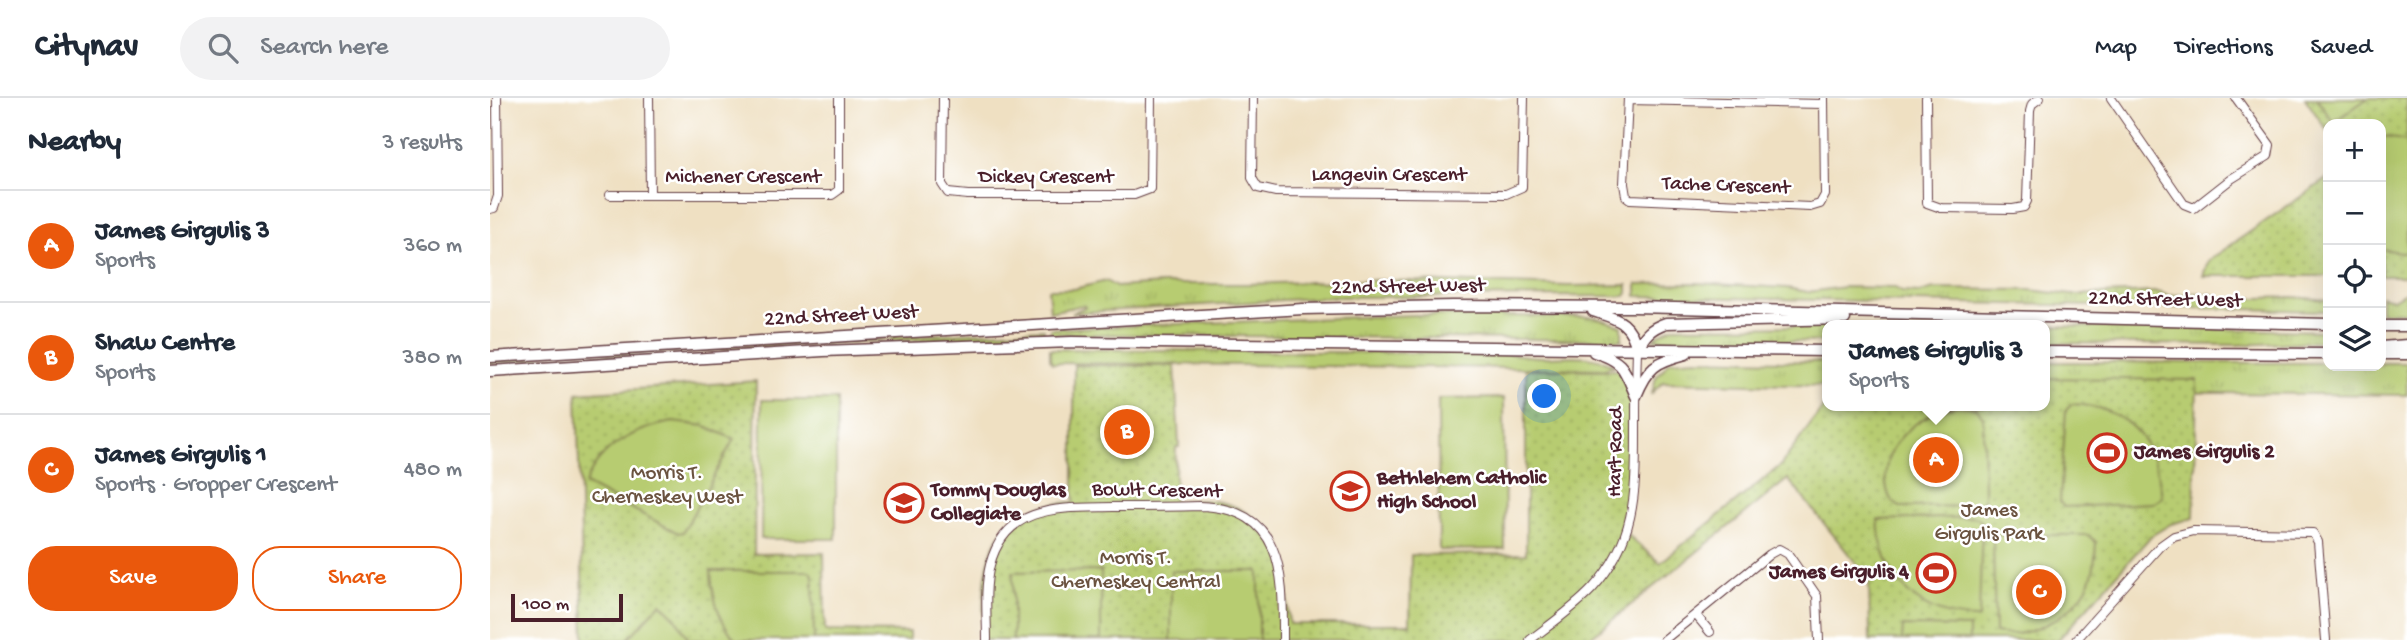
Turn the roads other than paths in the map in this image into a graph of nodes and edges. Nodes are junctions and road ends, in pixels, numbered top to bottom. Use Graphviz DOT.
graph roads {
  1 [pos="649,98"];
  2 [pos="839,98"];
  3 [pos="943,98"];
  4 [pos="1151,98"];
  5 [pos="1253,98"];
  6 [pos="1524,98"];
  7 [pos="1926,98"];
  8 [pos="2040,98"];
  9 [pos="2111,98"];
  10 [pos="2236,98"];
  11 [pos="1628,99"];
  12 [pos="495,101"];
  13 [pos="1824,101"];
  14 [pos="610,195"];
  15 [pos="650,195"];
  16 [pos="490,209"];
  17 [pos="1583,307"];
  18 [pos="1882,314"];
  19 [pos="1827,320"];
  20 [pos="1822,321"];
  21 [pos="2323,324"];
  22 [pos="2386,326"];
  23 [pos="2407,326"];
  24 [pos="2407,345"];
  25 [pos="2386,347"];
  26 [pos="1585,348"];
  27 [pos="1637,349"];
  28 [pos="1698,350"];
  29 [pos="1822,351"];
  30 [pos="2050,352"];
  31 [pos="2323,352"];
  32 [pos="2386,354"];
  33 [pos="2407,354"];
  34 [pos="490,357"];
  35 [pos="490,371"];
  36 [pos="1636,396"];
  37 [pos="1696,615"];
  38 [pos="1710,632"];
  39 [pos="987,640"];
  40 [pos="1283,640"];
  41 [pos="1530,640"];
  42 [pos="1664,640"];
  43 [pos="1819,640"];
  44 [pos="2076,640"];
  45 [pos="2326,640"];
  1 -- 15 [label="street, Michener Crescent"];
  2 -- 15 [label="street, Michener Crescent"];
  3 -- 4 [label="street, Dickey Crescent"];
  5 -- 6 [label="street, Langevin Crescent"];
  7 -- 8 [label="street"];
  9 -- 10 [label="street"];
  11 -- 13 [label="street, Tache Crescent"];
  11 -- 13 [label="street, Tache Crescent"];
  12 -- 16 [label="street"];
  14 -- 15 [label="street"];
  17 -- 18 [label="highway, 22nd Street West"];
  17 -- 27 [label="highway"];
  17 -- 34 [label="highway, 22nd Street West"];
  18 -- 19 [label="highway"];
  18 -- 21 [label="highway, 22nd Street West"];
  20 -- 27 [label="highway"];
  22 -- 23 [label="highway"];
  24 -- 25 [label="highway"];
  26 -- 27 [label="highway, 22nd Street West"];
  26 -- 35 [label="highway, 22nd Street West"];
  26 -- 36 [label="highway"];
  27 -- 28 [label="highway, 22nd Street West"];
  27 -- 36 [label="street, Hart Road"];
  28 -- 29 [label="highway, 22nd Street West"];
  28 -- 36 [label="highway"];
  30 -- 31 [label="highway"];
  32 -- 33 [label="highway"];
  36 -- 41 [label="street, Hart Road"];
  37 -- 38 [label="street"];
  37 -- 42 [label="street"];
  37 -- 43 [label="street"];
  39 -- 40 [label="street, Bowlt Crescent"];
  44 -- 45 [label="street"];
}
